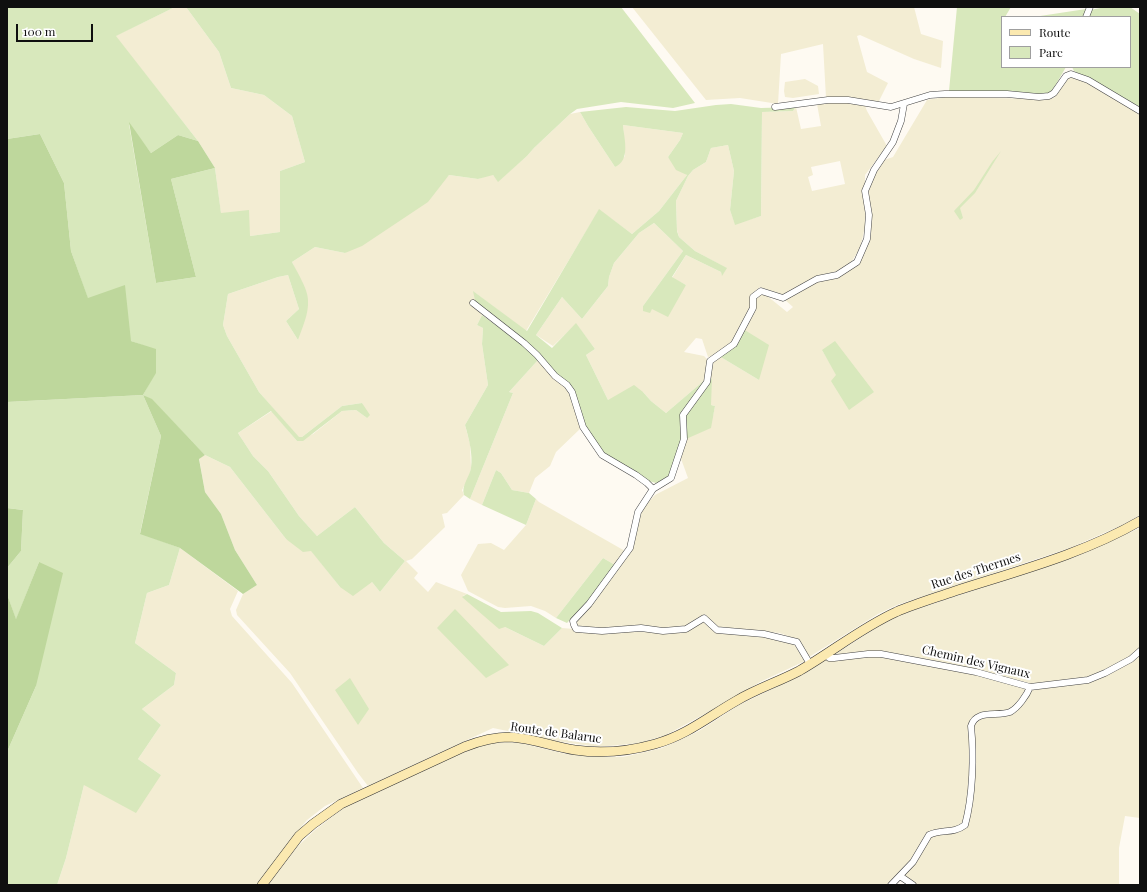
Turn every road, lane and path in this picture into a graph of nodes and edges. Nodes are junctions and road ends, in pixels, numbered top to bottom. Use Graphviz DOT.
graph roads {
  1 [pos="1070,68"];
  2 [pos="1071,74"];
  3 [pos="904,104"];
  4 [pos="775,107"];
  5 [pos="1140,110"];
  6 [pos="473,303"];
  7 [pos="653,490"];
  8 [pos="1140,521"];
  9 [pos="1140,651"];
  10 [pos="825,654"];
  11 [pos="810,664"];
  12 [pos="1030,687"];
  13 [pos="900,876"];
  14 [pos="262,885"];
  15 [pos="891,885"];
  16 [pos="913,885"];
  1 -- 2 [label="street"];
  2 -- 3 [label="street"];
  2 -- 5 [label="street"];
  3 -- 4 [label="street"];
  3 -- 7 [label="street"];
  6 -- 7 [label="street"];
  7 -- 11 [label="street"];
  8 -- 10 [label="main road, Rue des Thermes"];
  9 -- 12 [label="street, Chemin des Vignaux"];
  10 -- 11 [label="main road, Route de Balaruc"];
  10 -- 12 [label="street, Chemin des Vignaux"];
  11 -- 14 [label="main road, Route de Balaruc"];
  12 -- 13 [label="street"];
  13 -- 15 [label="street"];
  13 -- 16 [label="street"];
}
